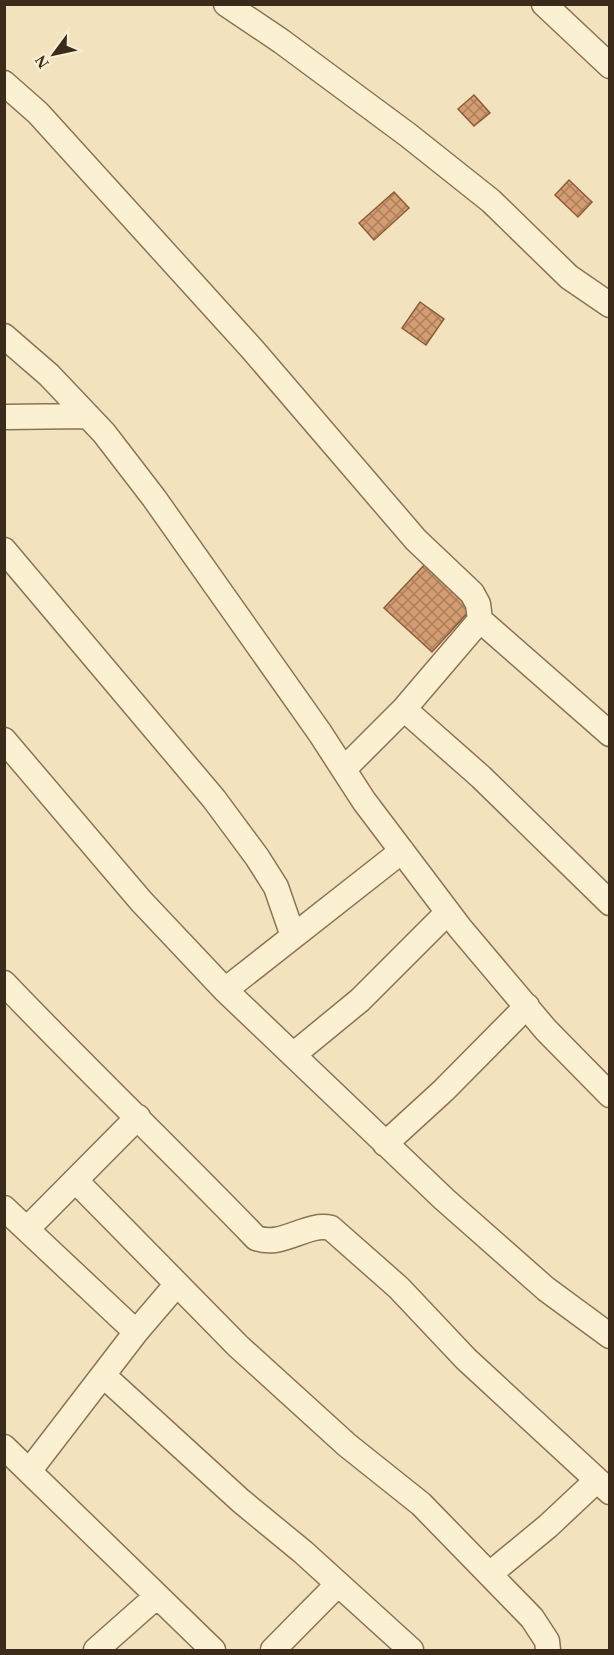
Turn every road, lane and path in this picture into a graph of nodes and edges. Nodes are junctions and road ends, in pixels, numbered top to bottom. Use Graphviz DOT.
graph roads {
  1 [pos="226,4"];
  2 [pos="544,4"];
  3 [pos="609,66"];
  4 [pos="4,83"];
  5 [pos="609,305"];
  6 [pos="4,336"];
  7 [pos="88,416"];
  8 [pos="4,417"];
  9 [pos="4,550"];
  10 [pos="480,620"];
  11 [pos="404,710"];
  12 [pos="609,734"];
  13 [pos="4,740"];
  14 [pos="344,769"];
  15 [pos="402,851"];
  16 [pos="609,903"];
  17 [pos="448,912"];
  18 [pos="293,936"];
  19 [pos="4,983"];
  20 [pos="225,990"];
  21 [pos="527,1006"];
  22 [pos="293,1055"];
  23 [pos="609,1095"];
  24 [pos="138,1117"];
  25 [pos="385,1144"];
  26 [pos="76,1181"];
  27 [pos="4,1208"];
  28 [pos="27,1229"];
  29 [pos="177,1284"];
  30 [pos="136,1332"];
  31 [pos="609,1336"];
  32 [pos="104,1376"];
  33 [pos="4,1447"];
  34 [pos="30,1470"];
  35 [pos="603,1486"];
  36 [pos="491,1573"];
  37 [pos="338,1584"];
  38 [pos="157,1596"];
  39 [pos="96,1650"];
  40 [pos="213,1650"];
  41 [pos="273,1650"];
  42 [pos="411,1650"];
  43 [pos="548,1650"];
  1 -- 5 [label="street"];
  2 -- 3 [label="street"];
  4 -- 10 [label="street"];
  6 -- 7 [label="street"];
  7 -- 8 [label="street"];
  7 -- 14 [label="street"];
  9 -- 18 [label="street"];
  10 -- 11 [label="street"];
  10 -- 12 [label="street"];
  11 -- 14 [label="street"];
  11 -- 16 [label="street"];
  13 -- 20 [label="street"];
  14 -- 15 [label="street"];
  15 -- 17 [label="street"];
  15 -- 18 [label="street"];
  17 -- 21 [label="street"];
  17 -- 22 [label="street"];
  18 -- 20 [label="street"];
  19 -- 24 [label="street"];
  20 -- 22 [label="street"];
  21 -- 23 [label="street"];
  21 -- 25 [label="street"];
  22 -- 25 [label="street"];
  24 -- 26 [label="street"];
  24 -- 35 [label="street"];
  25 -- 31 [label="street"];
  26 -- 28 [label="street"];
  26 -- 29 [label="street"];
  27 -- 28 [label="street"];
  28 -- 30 [label="street"];
  29 -- 30 [label="street"];
  29 -- 36 [label="street"];
  30 -- 32 [label="street"];
  32 -- 34 [label="street"];
  32 -- 37 [label="street"];
  33 -- 34 [label="street"];
  34 -- 38 [label="street"];
  35 -- 36 [label="street"];
  36 -- 43 [label="street"];
  37 -- 41 [label="street"];
  37 -- 42 [label="street"];
  38 -- 39 [label="street"];
  38 -- 40 [label="street"];
}
